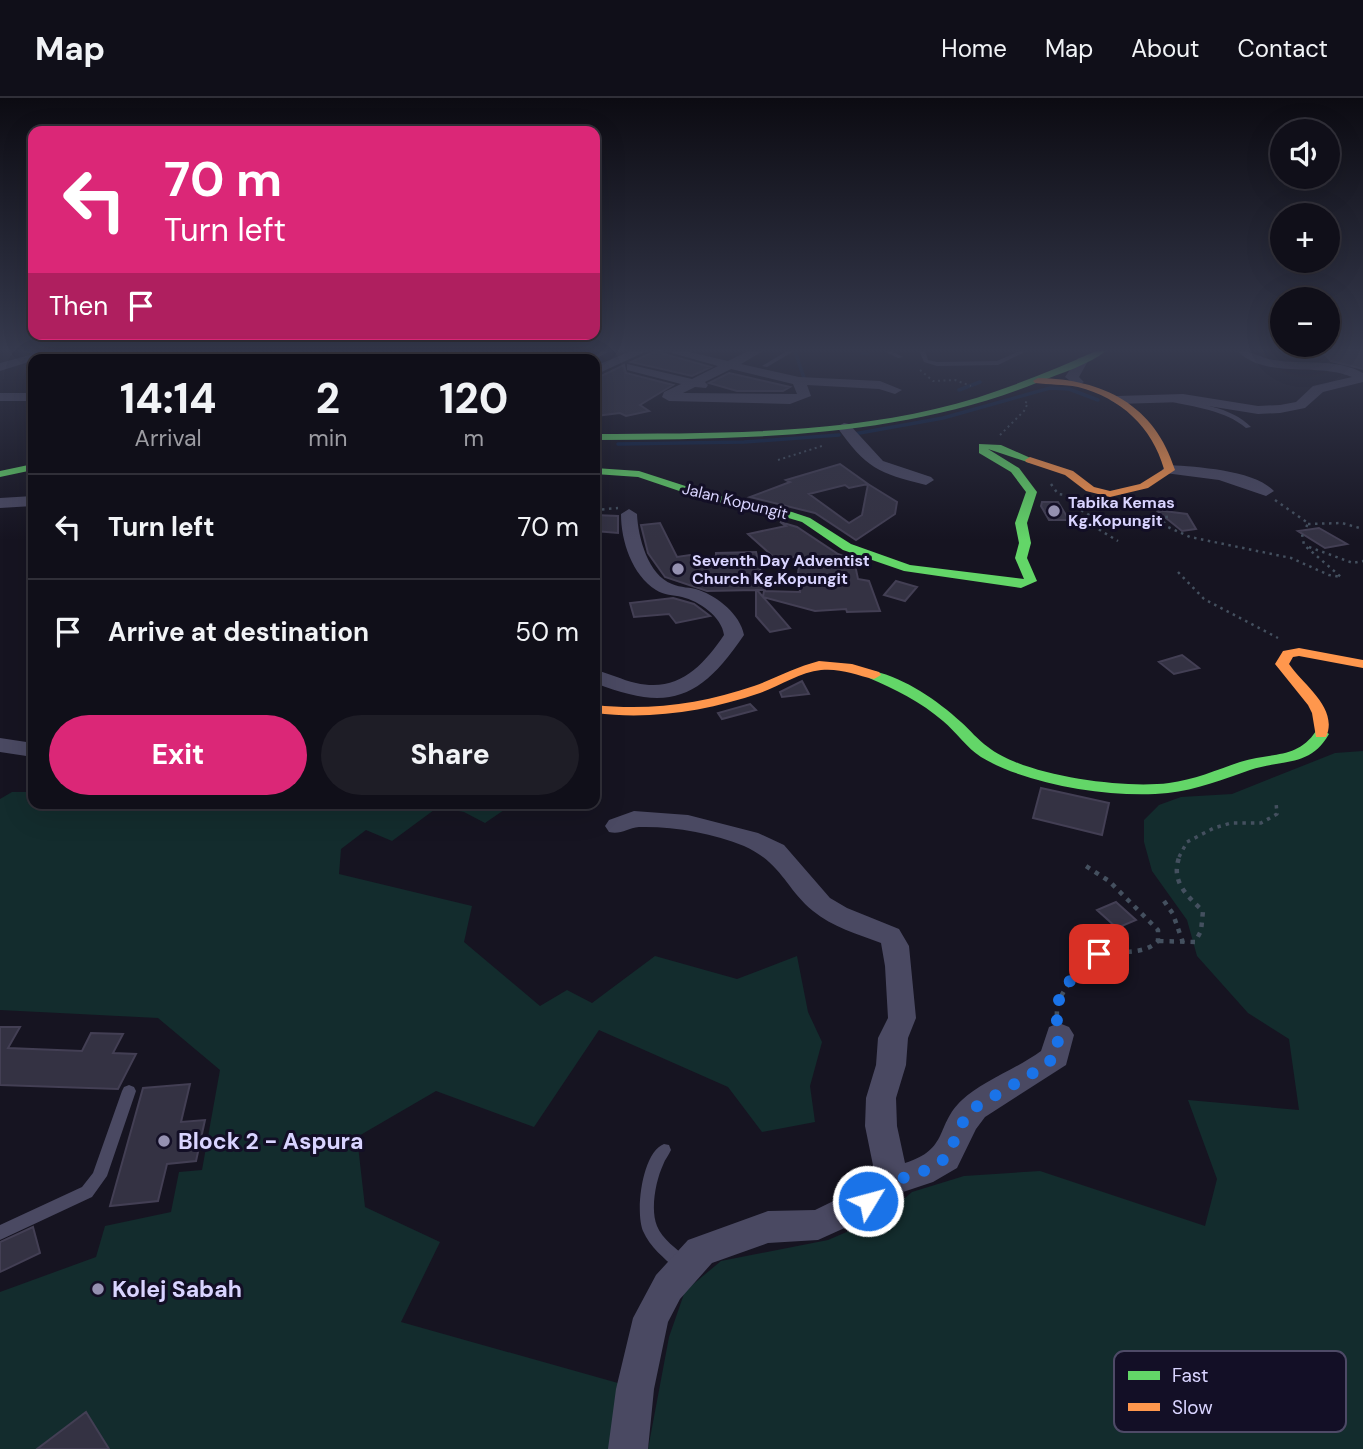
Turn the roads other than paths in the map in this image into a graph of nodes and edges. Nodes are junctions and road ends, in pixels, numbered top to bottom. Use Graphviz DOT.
graph roads {
  1 [pos="871,414"];
  2 [pos="922,414"];
  3 [pos="1134,414"];
  4 [pos="1224,414"];
  5 [pos="844,427"];
  6 [pos="1248,427"];
  7 [pos="600,428"];
  8 [pos="600,437"];
  9 [pos="28,460"];
  10 [pos="0,466"];
  11 [pos="28,468"];
  12 [pos="1170,470"];
  13 [pos="600,471"];
  14 [pos="0,474"];
  15 [pos="926,480"];
  16 [pos="1266,491"];
  17 [pos="28,501"];
  18 [pos="0,503"];
  19 [pos="629,514"];
  20 [pos="1363,664"];
  21 [pos="600,678"];
  22 [pos="600,710"];
  23 [pos="0,745"];
  24 [pos="28,749"];
  25 [pos="617,825"];
  26 [pos="1059,1035"];
  27 [pos="129,1091"];
  28 [pos="664,1150"];
  29 [pos="893,1181"];
  30 [pos="0,1233"];
  31 [pos="684,1266"];
  32 [pos="628,1449"];
  1 -- 7 [label="street"];
  2 -- 5 [label="street"];
  3 -- 12 [label="street"];
  4 -- 6 [label="lane"];
  5 -- 8 [label="street"];
  5 -- 15 [label="street"];
  9 -- 10 [label="street"];
  11 -- 14 [label="street"];
  12 -- 13 [label="street, Jalan Kopungit"];
  12 -- 16 [label="street"];
  17 -- 18 [label="street"];
  19 -- 21 [label="street"];
  20 -- 22 [label="street"];
  23 -- 24 [label="street"];
  25 -- 29 [label="street"];
  26 -- 29 [label="street"];
  27 -- 30 [label="lane"];
  28 -- 31 [label="lane"];
  29 -- 31 [label="street"];
  31 -- 32 [label="street"];
}
